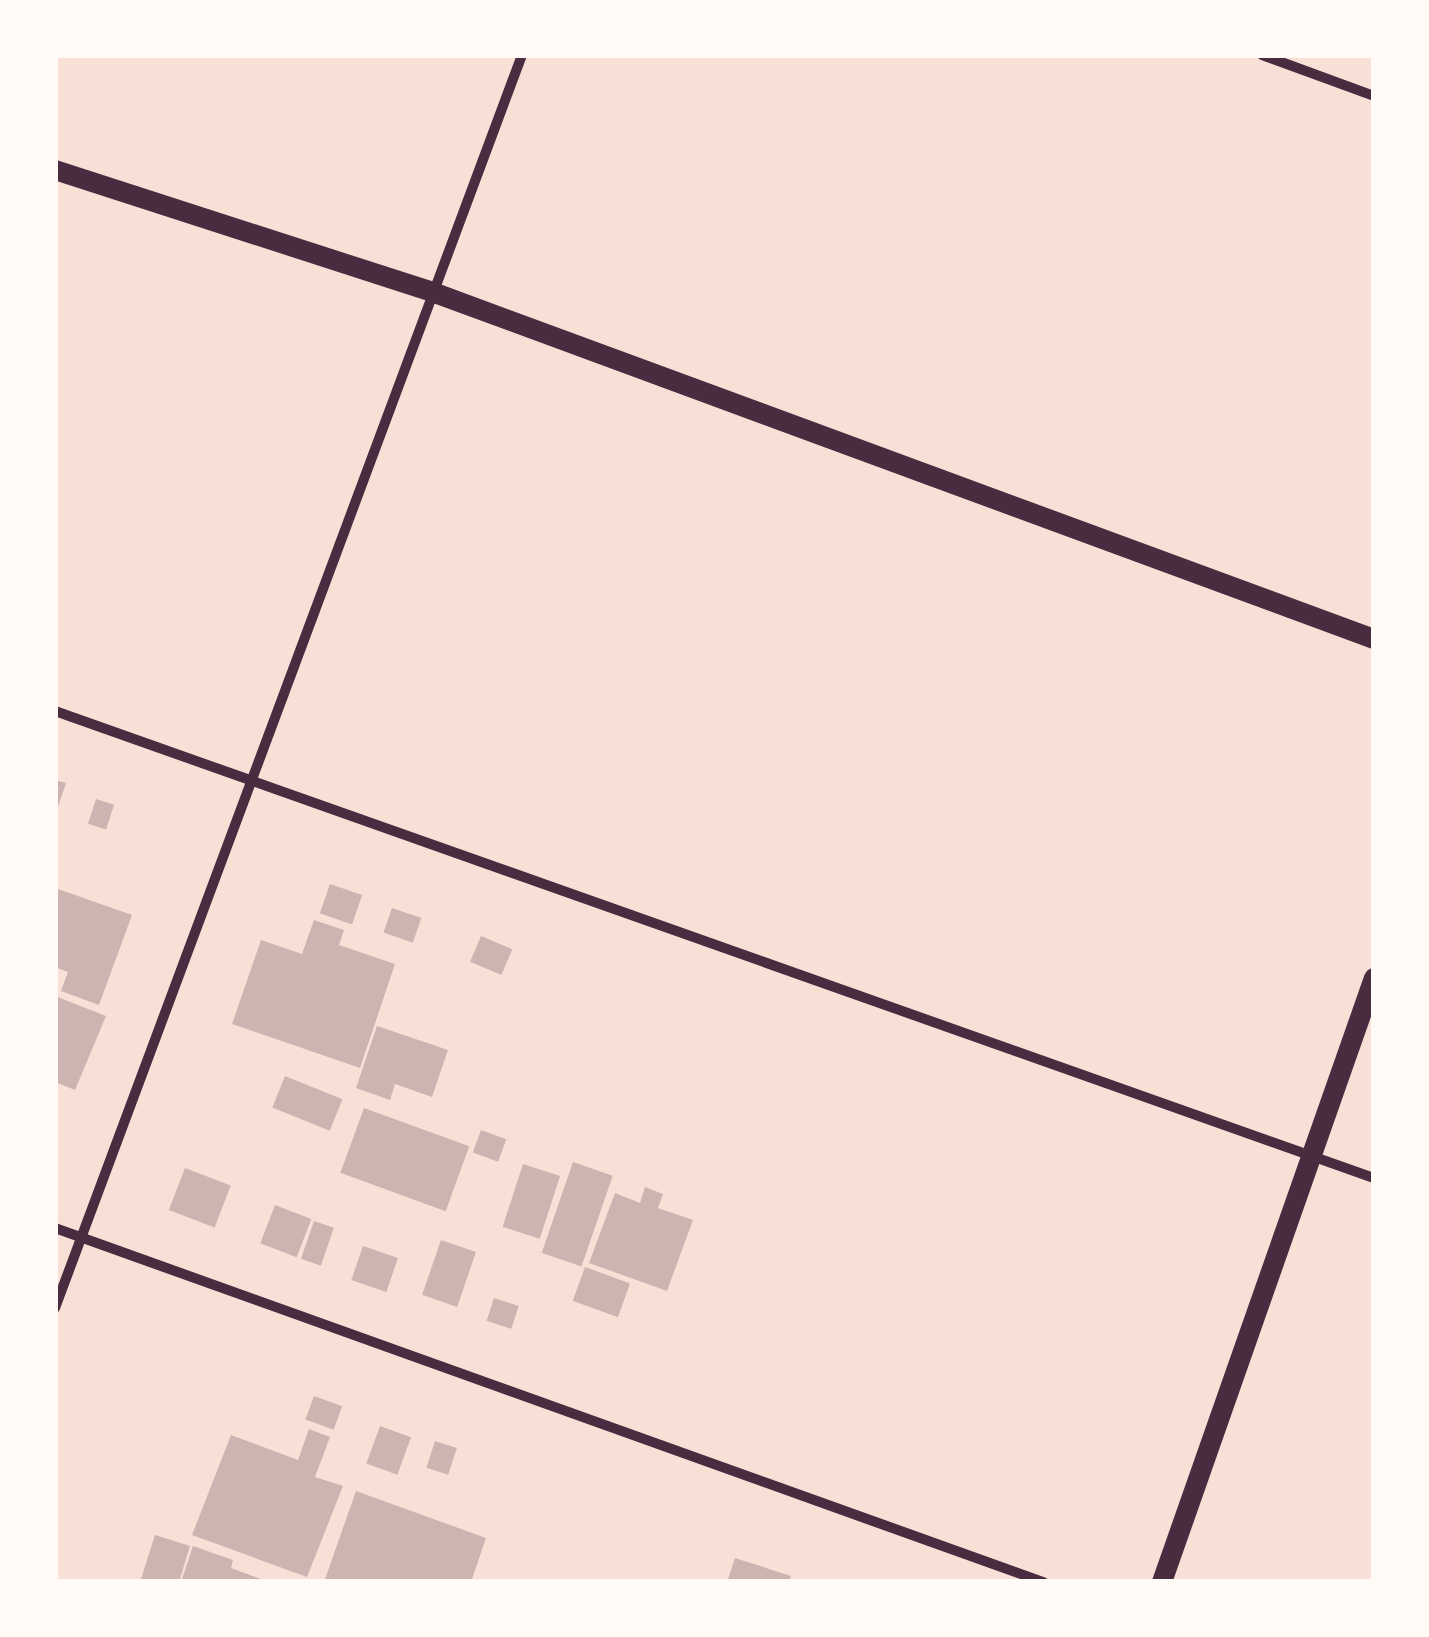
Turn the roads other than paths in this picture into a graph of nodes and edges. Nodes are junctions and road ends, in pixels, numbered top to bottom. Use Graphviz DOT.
graph roads {
  1 [pos="522,55"];
  2 [pos="1262,55"];
  3 [pos="1374,96"];
  4 [pos="55,170"];
  5 [pos="434,293"];
  6 [pos="1374,639"];
  7 [pos="55,712"];
  8 [pos="256,778"];
  9 [pos="1374,978"];
  10 [pos="1313,1154"];
  11 [pos="1374,1178"];
  12 [pos="55,1228"];
  13 [pos="82,1238"];
  14 [pos="55,1308"];
  15 [pos="1043,1582"];
  16 [pos="1162,1582"];
  1 -- 5 [label="street"];
  2 -- 3 [label="street"];
  4 -- 5 [label="main road"];
  5 -- 6 [label="main road"];
  5 -- 8 [label="street"];
  7 -- 8 [label="street"];
  8 -- 10 [label="street"];
  8 -- 13 [label="street"];
  9 -- 10 [label="main road"];
  10 -- 11 [label="street"];
  10 -- 16 [label="main road"];
  12 -- 13 [label="street"];
  13 -- 14 [label="street"];
  13 -- 15 [label="street"];
}
